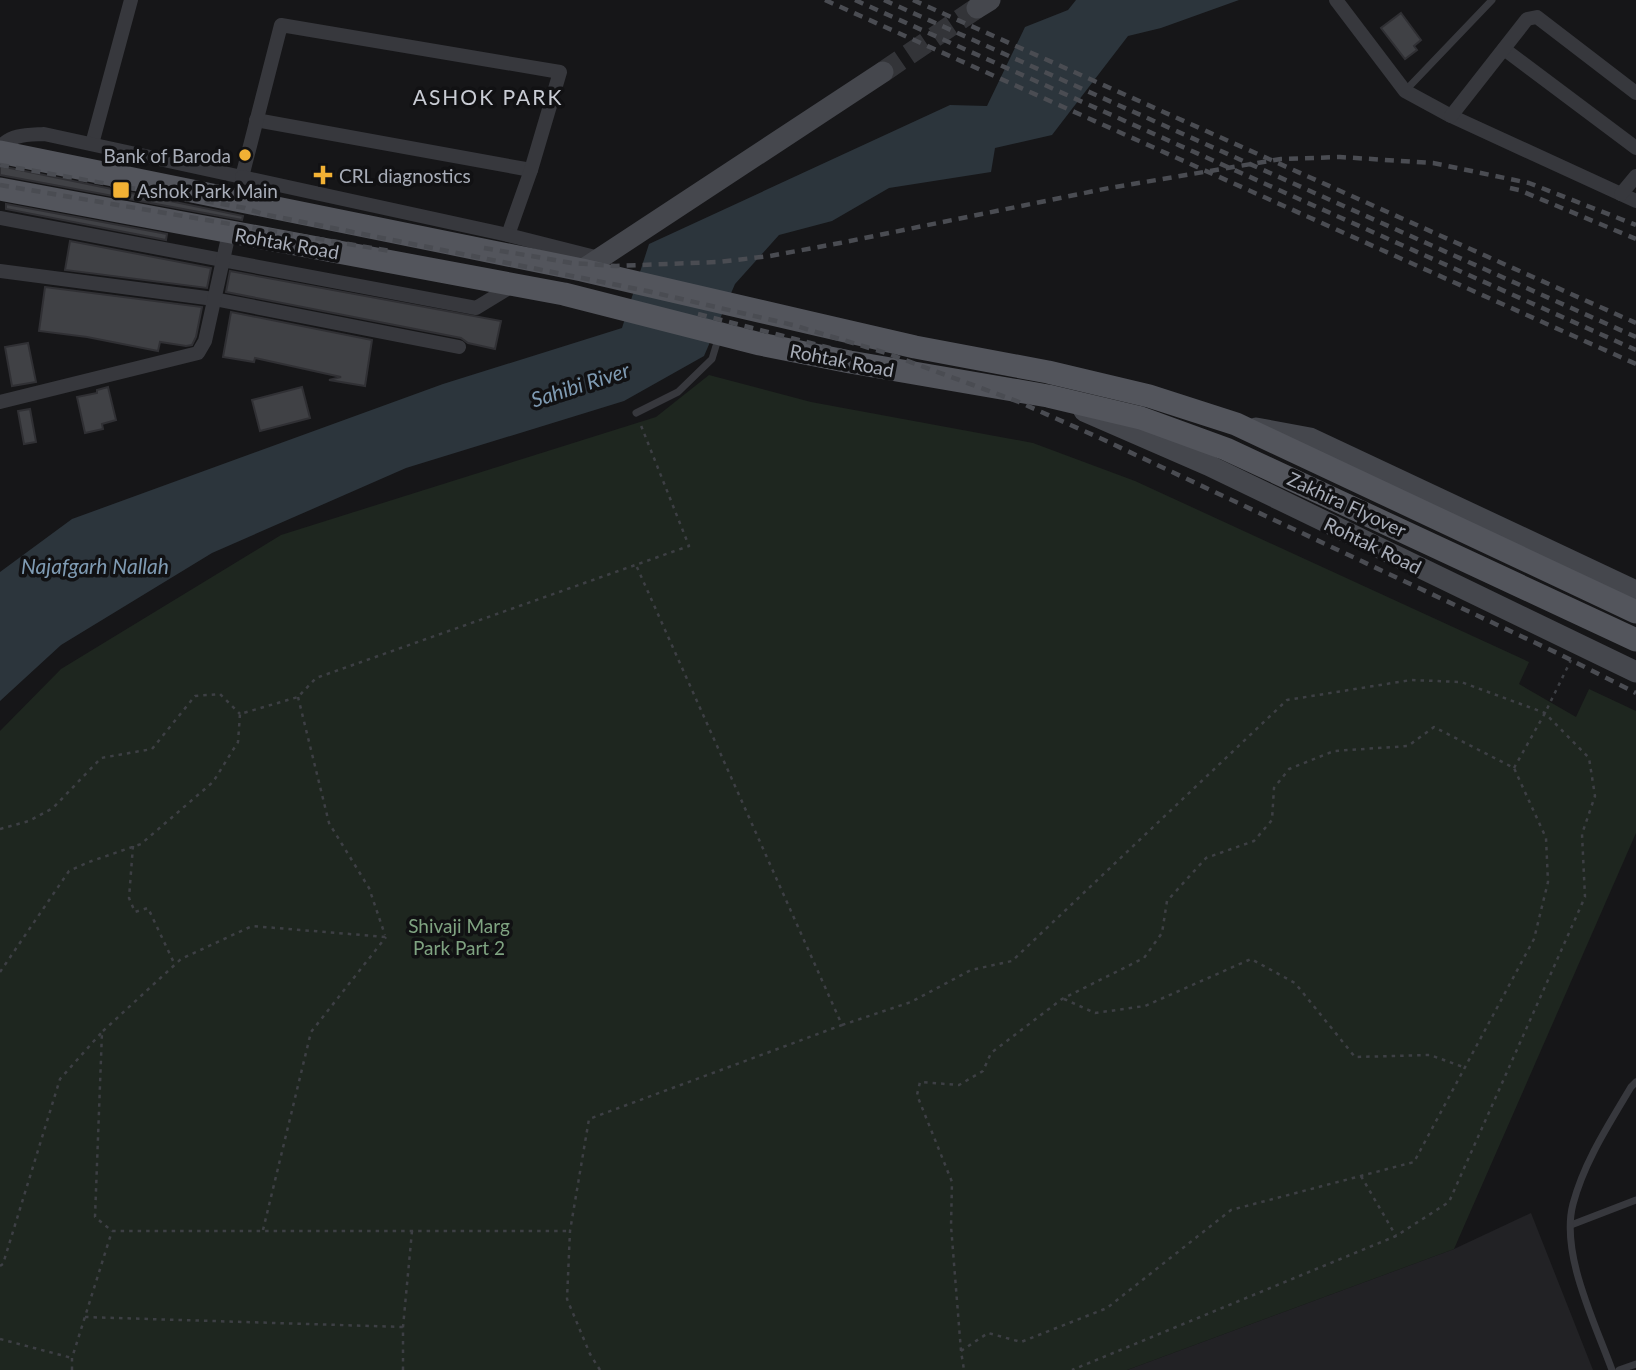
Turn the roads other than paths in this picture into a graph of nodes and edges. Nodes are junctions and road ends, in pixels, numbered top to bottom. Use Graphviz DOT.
graph roads {
  1 [pos="131,0"];
  2 [pos="1492,0"];
  3 [pos="1336,1"];
  4 [pos="1504,49"];
  5 [pos="883,72"];
  6 [pos="1405,91"];
  7 [pos="1636,93"];
  8 [pos="1451,116"];
  9 [pos="256,120"];
  10 [pos="92,144"];
  11 [pos="1636,148"];
  12 [pos="0,150"];
  13 [pos="531,170"];
  14 [pos="1636,176"];
  15 [pos="242,177"];
  16 [pos="0,189"];
  17 [pos="1621,194"];
  18 [pos="1636,201"];
  19 [pos="0,218"];
  20 [pos="229,233"];
  21 [pos="508,234"];
  22 [pos="223,260"];
  23 [pos="590,264"];
  24 [pos="0,271"];
  25 [pos="514,285"];
  26 [pos="214,299"];
  27 [pos="720,333"];
  28 [pos="458,347"];
  29 [pos="1048,396"];
  30 [pos="0,402"];
  31 [pos="636,413"];
  32 [pos="1236,424"];
  33 [pos="1636,591"];
  34 [pos="1636,611"];
  35 [pos="1636,640"];
  36 [pos="1636,672"];
  37 [pos="1636,1082"];
  38 [pos="1636,1200"];
  39 [pos="1571,1225"];
  40 [pos="1636,1363"];
  41 [pos="1612,1370"];
  42 [pos="1619,1370"];
  1 -- 10 [label="street"];
  2 -- 6 [label="lane"];
  3 -- 6 [label="street"];
  4 -- 7 [label="street"];
  4 -- 8 [label="street"];
  4 -- 11 [label="street"];
  5 -- 23 [label="main road"];
  6 -- 8 [label="street"];
  8 -- 17 [label="street"];
  9 -- 13 [label="street"];
  9 -- 13 [label="street"];
  9 -- 15 [label="street"];
  10 -- 12 [label="street"];
  10 -- 15 [label="street"];
  12 -- 23 [label="main road, Rohtak Road"];
  13 -- 21 [label="street"];
  14 -- 17 [label="street"];
  15 -- 21 [label="street"];
  16 -- 20 [label="main road, Rohtak Road"];
  17 -- 18 [label="street"];
  19 -- 22 [label="street"];
  20 -- 22 [label="street"];
  20 -- 25 [label="main road, Rohtak Road"];
  21 -- 23 [label="street"];
  22 -- 25 [label="street"];
  22 -- 26 [label="street"];
  23 -- 32 [label="main road, Rohtak Road"];
  24 -- 26 [label="street"];
  25 -- 27 [label="main road, Rohtak Road"];
  26 -- 28 [label="street"];
  26 -- 30 [label="street"];
  27 -- 29 [label="main road, Rohtak Road"];
  27 -- 31 [label="lane"];
  29 -- 35 [label="main road, Zakhira Flyover"];
  29 -- 36 [label="main road, Rohtak Road"];
  32 -- 33 [label="main road, Rohtak Road"];
  32 -- 34 [label="main road, Zakhira Flyover"];
  37 -- 39 [label="lane"];
  38 -- 39 [label="lane"];
  39 -- 41 [label="lane"];
  40 -- 42 [label="lane"];
}
